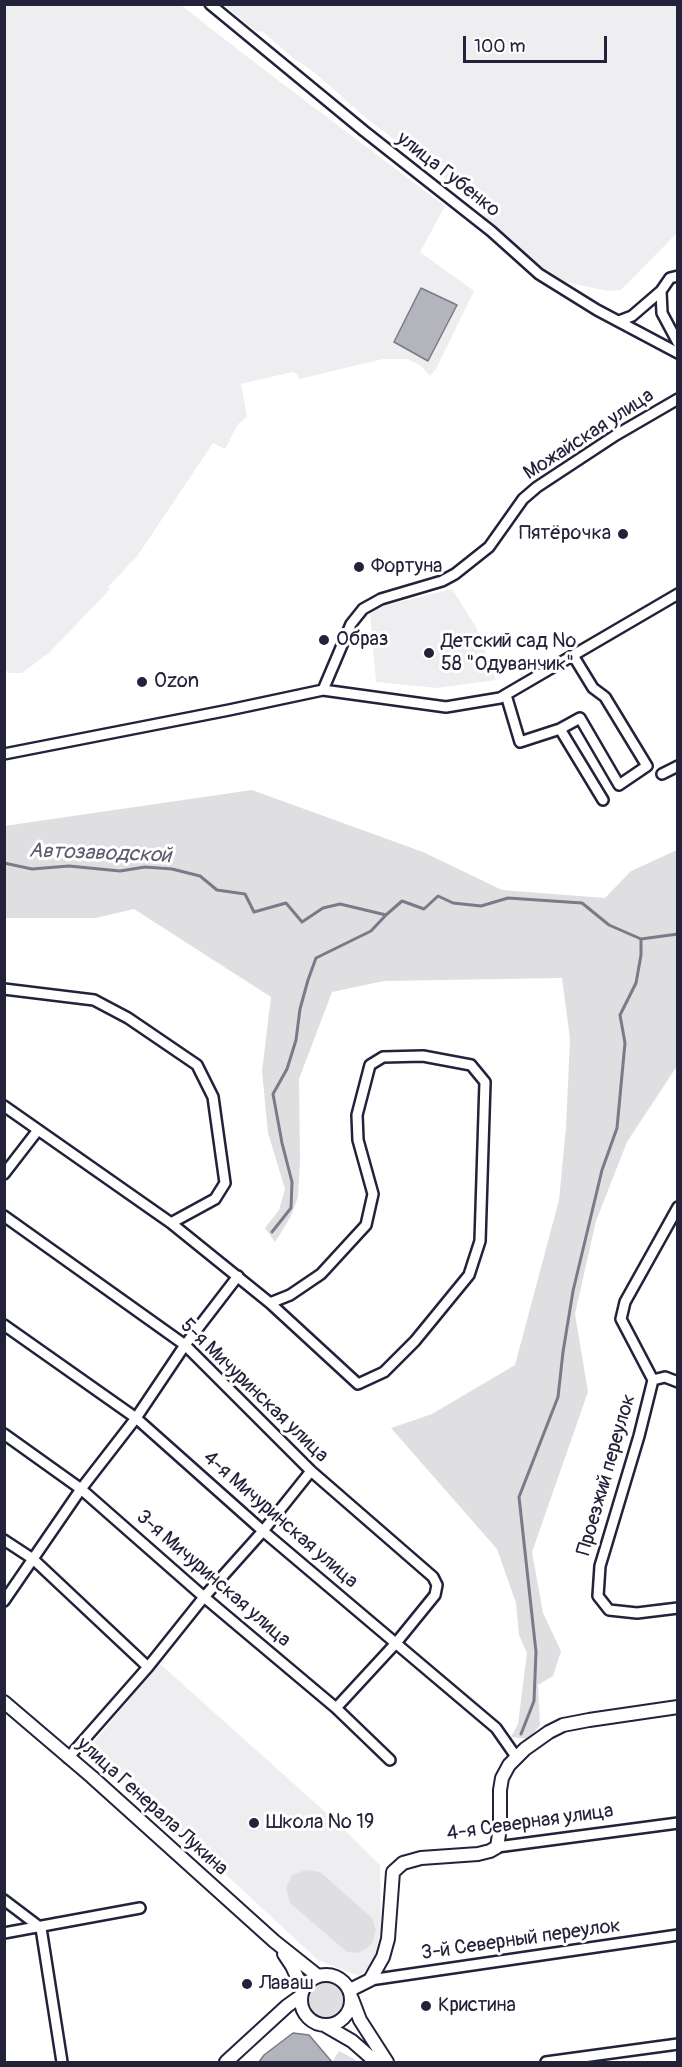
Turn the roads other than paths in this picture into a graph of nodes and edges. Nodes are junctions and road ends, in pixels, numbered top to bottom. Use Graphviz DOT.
graph roads {
  1 [pos="210,4"];
  2 [pos="678,276"];
  3 [pos="661,291"];
  4 [pos="619,321"];
  5 [pos="678,343"];
  6 [pos="678,353"];
  7 [pos="678,399"];
  8 [pos="678,594"];
  9 [pos="574,657"];
  10 [pos="323,690"];
  11 [pos="506,695"];
  12 [pos="560,729"];
  13 [pos="4,754"];
  14 [pos="678,766"];
  15 [pos="662,774"];
  16 [pos="603,800"];
  17 [pos="4,988"];
  18 [pos="4,1106"];
  19 [pos="38,1130"];
  20 [pos="4,1174"];
  21 [pos="678,1207"];
  22 [pos="4,1216"];
  23 [pos="171,1223"];
  24 [pos="238,1276"];
  25 [pos="270,1303"];
  26 [pos="4,1325"];
  27 [pos="185,1346"];
  28 [pos="653,1380"];
  29 [pos="678,1382"];
  30 [pos="136,1418"];
  31 [pos="4,1434"];
  32 [pos="311,1471"];
  33 [pos="81,1489"];
  34 [pos="263,1531"];
  35 [pos="4,1540"];
  36 [pos="33,1559"];
  37 [pos="204,1597"];
  38 [pos="4,1601"];
  39 [pos="678,1608"];
  40 [pos="396,1643"];
  41 [pos="148,1667"];
  42 [pos="4,1702"];
  43 [pos="678,1707"];
  44 [pos="336,1708"];
  45 [pos="68,1758"];
  46 [pos="517,1758"];
  47 [pos="390,1760"];
  48 [pos="678,1823"];
  49 [pos="497,1847"];
  50 [pos="4,1900"];
  51 [pos="140,1908"];
  52 [pos="41,1928"];
  53 [pos="4,1933"];
  54 [pos="678,1935"];
  55 [pos="274,1941"];
  56 [pos="318,1976"];
  57 [pos="370,1980"];
  58 [pos="302,1993"];
  59 [pos="351,1995"];
  60 [pos="305,2016"];
  61 [pos="275,2018"];
  62 [pos="326,2026"];
  63 [pos="678,2044"];
  64 [pos="62,2062"];
  65 [pos="226,2062"];
  66 [pos="376,2062"];
  67 [pos="387,2062"];
  68 [pos="546,2062"];
  1 -- 4 [label="street, улица Губенко"];
  2 -- 3 [label="street"];
  3 -- 4 [label="street"];
  3 -- 5 [label="street"];
  4 -- 6 [label="street, улица Губенко"];
  7 -- 10 [label="street, Можайская улица"];
  8 -- 9 [label="street"];
  9 -- 11 [label="street"];
  9 -- 12 [label="street"];
  10 -- 11 [label="street"];
  10 -- 13 [label="street"];
  11 -- 12 [label="street"];
  12 -- 16 [label="street"];
  14 -- 15 [label="street"];
  17 -- 23 [label="street"];
  18 -- 19 [label="street"];
  19 -- 20 [label="street"];
  19 -- 23 [label="street"];
  21 -- 28 [label="street, Проезжий переулок"];
  22 -- 27 [label="street, 5-я Мичуринская улица"];
  23 -- 24 [label="street"];
  24 -- 25 [label="street"];
  24 -- 27 [label="street"];
  25 -- 25 [label="street"];
  26 -- 30 [label="street, 4-я Мичуринская улица"];
  27 -- 30 [label="street"];
  27 -- 32 [label="street, 5-я Мичуринская улица"];
  28 -- 29 [label="street"];
  28 -- 39 [label="street, Проезжий переулок"];
  30 -- 33 [label="street"];
  30 -- 34 [label="street, 4-я Мичуринская улица"];
  31 -- 33 [label="street, 3-я Мичуринская улица"];
  32 -- 34 [label="street"];
  32 -- 40 [label="street, 5-я Мичуринская улица"];
  33 -- 36 [label="street"];
  33 -- 37 [label="street, 3-я Мичуринская улица"];
  34 -- 37 [label="street"];
  34 -- 40 [label="street, 4-я Мичуринская улица"];
  35 -- 36 [label="street"];
  36 -- 38 [label="street"];
  36 -- 41 [label="street"];
  37 -- 41 [label="street"];
  37 -- 44 [label="street, 3-я Мичуринская улица"];
  40 -- 44 [label="street"];
  40 -- 46 [label="street, 4-я Мичуринская улица"];
  41 -- 45 [label="street"];
  42 -- 45 [label="main road, улица Генерала Лукина"];
  43 -- 46 [label="main road"];
  44 -- 47 [label="street, 3-я Мичуринская улица"];
  45 -- 55 [label="main road, улица Генерала Лукина"];
  46 -- 49 [label="main road"];
  48 -- 49 [label="street, 4-я Северная улица"];
  49 -- 57 [label="main road, 4-я Северная улица"];
  50 -- 52 [label="street"];
  51 -- 52 [label="street"];
  52 -- 53 [label="street"];
  52 -- 64 [label="street"];
  54 -- 57 [label="street, 3-й Северный переулок"];
  55 -- 56 [label="main road, улица Генерала Лукина"];
  55 -- 58 [label="main road, улица Генерала Лукина"];
  56 -- 58 [label="main road"];
  56 -- 59 [label="main road"];
  57 -- 59 [label="main road"];
  58 -- 60 [label="main road"];
  58 -- 61 [label="main road"];
  59 -- 62 [label="main road"];
  59 -- 67 [label="main road"];
  60 -- 61 [label="main road"];
  60 -- 62 [label="main road"];
  61 -- 65 [label="main road"];
  62 -- 66 [label="main road"];
  63 -- 68 [label="street"];
}
